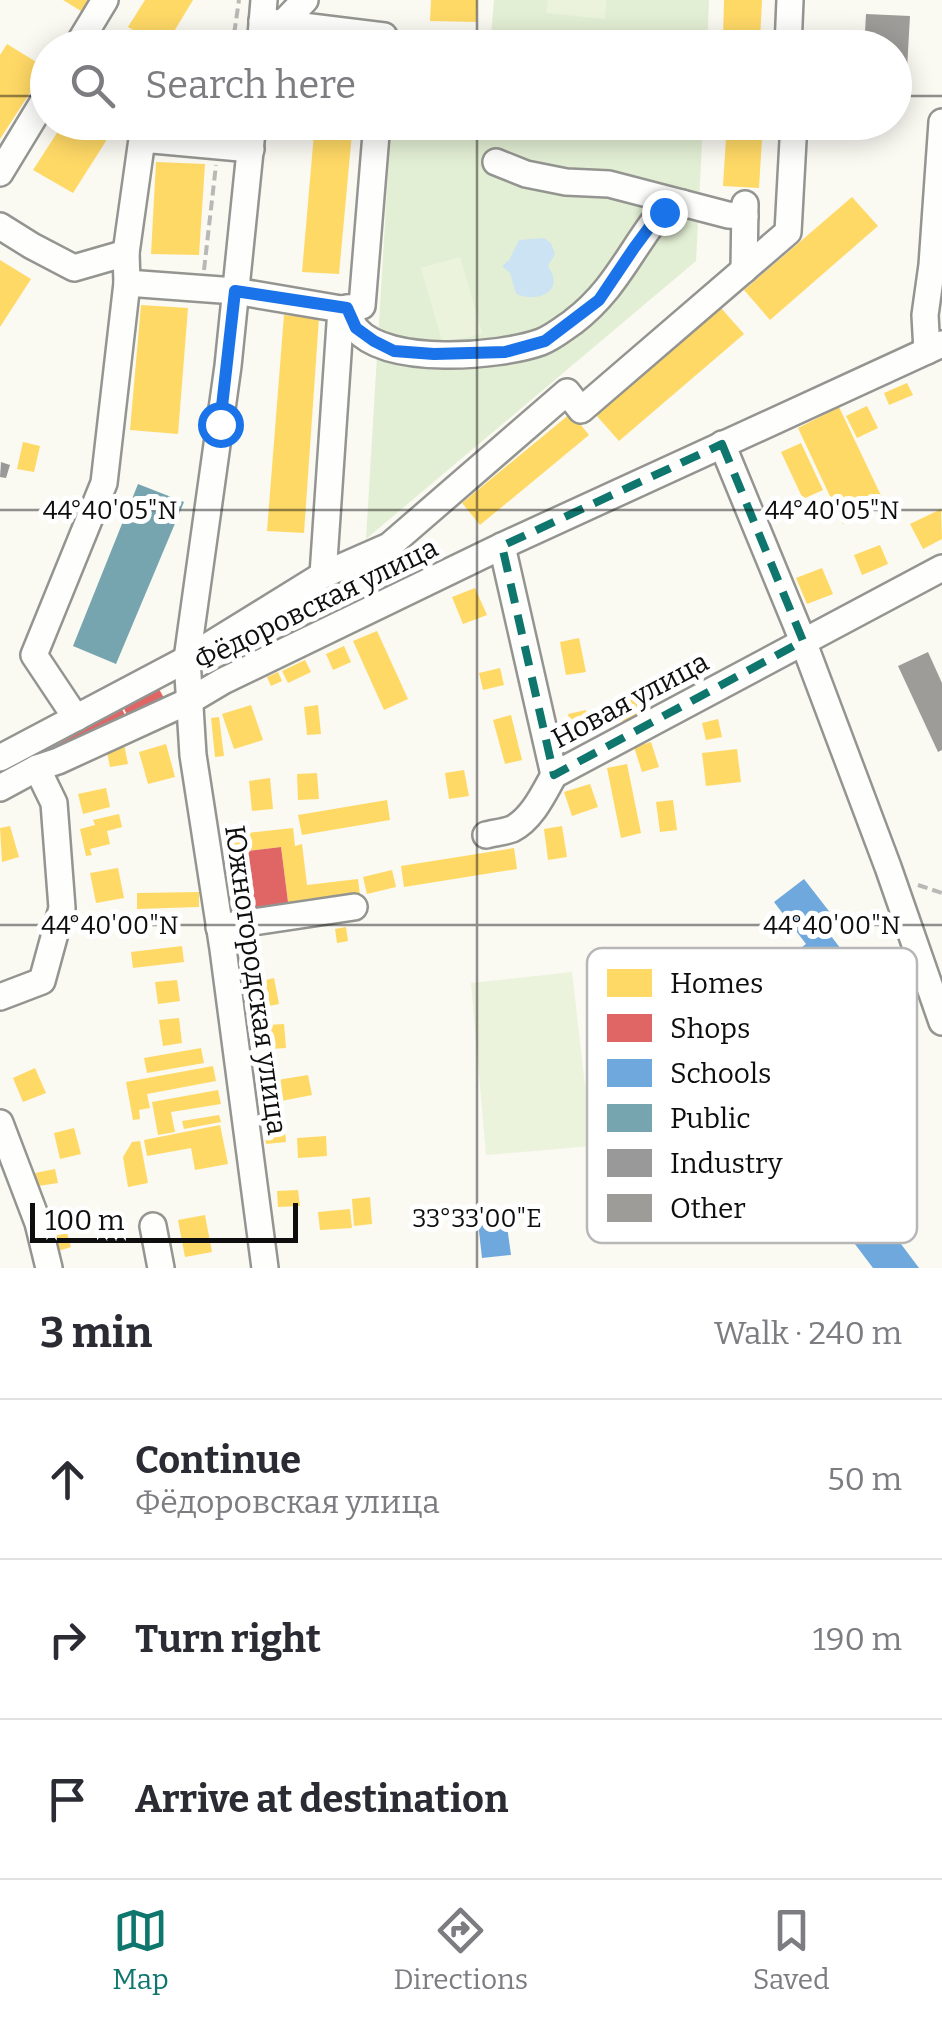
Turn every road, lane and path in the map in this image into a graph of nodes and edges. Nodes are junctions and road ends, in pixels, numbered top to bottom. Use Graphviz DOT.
graph roads {
  1 [pos="105,0"];
  2 [pos="239,0"];
  3 [pos="305,0"];
  4 [pos="790,0"];
  5 [pos="270,15"];
  6 [pos="87,30"];
  7 [pos="235,30"];
  8 [pos="351,30"];
  9 [pos="789,30"];
  10 [pos="942,122"];
  11 [pos="30,124"];
  12 [pos="142,140"];
  13 [pos="153,140"];
  14 [pos="252,140"];
  15 [pos="376,140"];
  16 [pos="793,140"];
  17 [pos="218,146"];
  18 [pos="251,149"];
  19 [pos="496,162"];
  20 [pos="0,173"];
  21 [pos="682,202"];
  22 [pos="0,226"];
  23 [pos="126,253"];
  24 [pos="204,270"];
  25 [pos="744,270"];
  26 [pos="127,284"];
  27 [pos="235,291"];
  28 [pos="344,308"];
  29 [pos="934,311"];
  30 [pos="934,348"];
  31 [pos="722,444"];
  32 [pos="502,546"];
  33 [pos="942,568"];
  34 [pos="324,575"];
  35 [pos="802,641"];
  36 [pos="187,659"];
  37 [pos="190,700"];
  38 [pos="76,718"];
  39 [pos="0,758"];
  40 [pos="37,768"];
  41 [pos="554,775"];
  42 [pos="0,788"];
  43 [pos="486,835"];
  44 [pos="354,907"];
  45 [pos="219,927"];
  46 [pos="915,948"];
  47 [pos="917,955"];
  48 [pos="918,958"];
  49 [pos="0,997"];
  50 [pos="942,1022"];
  51 [pos="0,1124"];
  52 [pos="153,1226"];
  53 [pos="49,1268"];
  54 [pos="161,1268"];
  55 [pos="265,1268"];
  1 -- 6 [label="street"];
  2 -- 7 [label="path"];
  3 -- 5 [label="street"];
  4 -- 9 [label="street"];
  5 -- 8 [label="street"];
  10 -- 29 [label="street"];
  11 -- 20 [label="street"];
  12 -- 23 [label="street"];
  13 -- 17 [label="street"];
  14 -- 18 [label="street, Фёдоровская улица"];
  15 -- 28 [label="street"];
  16 -- 25 [label="street"];
  17 -- 18 [label="street"];
  17 -- 24 [label="path"];
  18 -- 27 [label="street, Фёдоровская улица"];
  19 -- 21 [label="street"];
  21 -- 25 [label="street"];
  21 -- 28 [label="street"];
  22 -- 23 [label="street"];
  23 -- 26 [label="street"];
  25 -- 34 [label="street"];
  26 -- 27 [label="street"];
  26 -- 38 [label="street"];
  27 -- 28 [label="street"];
  27 -- 36 [label="street, Фёдоровская улица"];
  28 -- 34 [label="street"];
  29 -- 30 [label="street"];
  30 -- 31 [label="street, Фёдоровская улица"];
  31 -- 32 [label="street, Фёдоровская улица"];
  31 -- 35 [label="street"];
  32 -- 37 [label="street, Фёдоровская улица"];
  32 -- 41 [label="street, Новая улица"];
  33 -- 35 [label="street, Новая улица"];
  34 -- 36 [label="street"];
  35 -- 41 [label="street, Новая улица"];
  35 -- 46 [label="street"];
  36 -- 37 [label="street, Фёдоровская улица"];
  36 -- 38 [label="street"];
  37 -- 40 [label="street"];
  37 -- 45 [label="street, Южногородская улица"];
  38 -- 39 [label="street"];
  40 -- 42 [label="street"];
  40 -- 49 [label="street"];
  41 -- 43 [label="street"];
  44 -- 45 [label="street"];
  45 -- 55 [label="street, Южногородская улица"];
  47 -- 48 [label="street"];
  48 -- 50 [label="street"];
  51 -- 53 [label="street"];
  52 -- 54 [label="street"];
}
